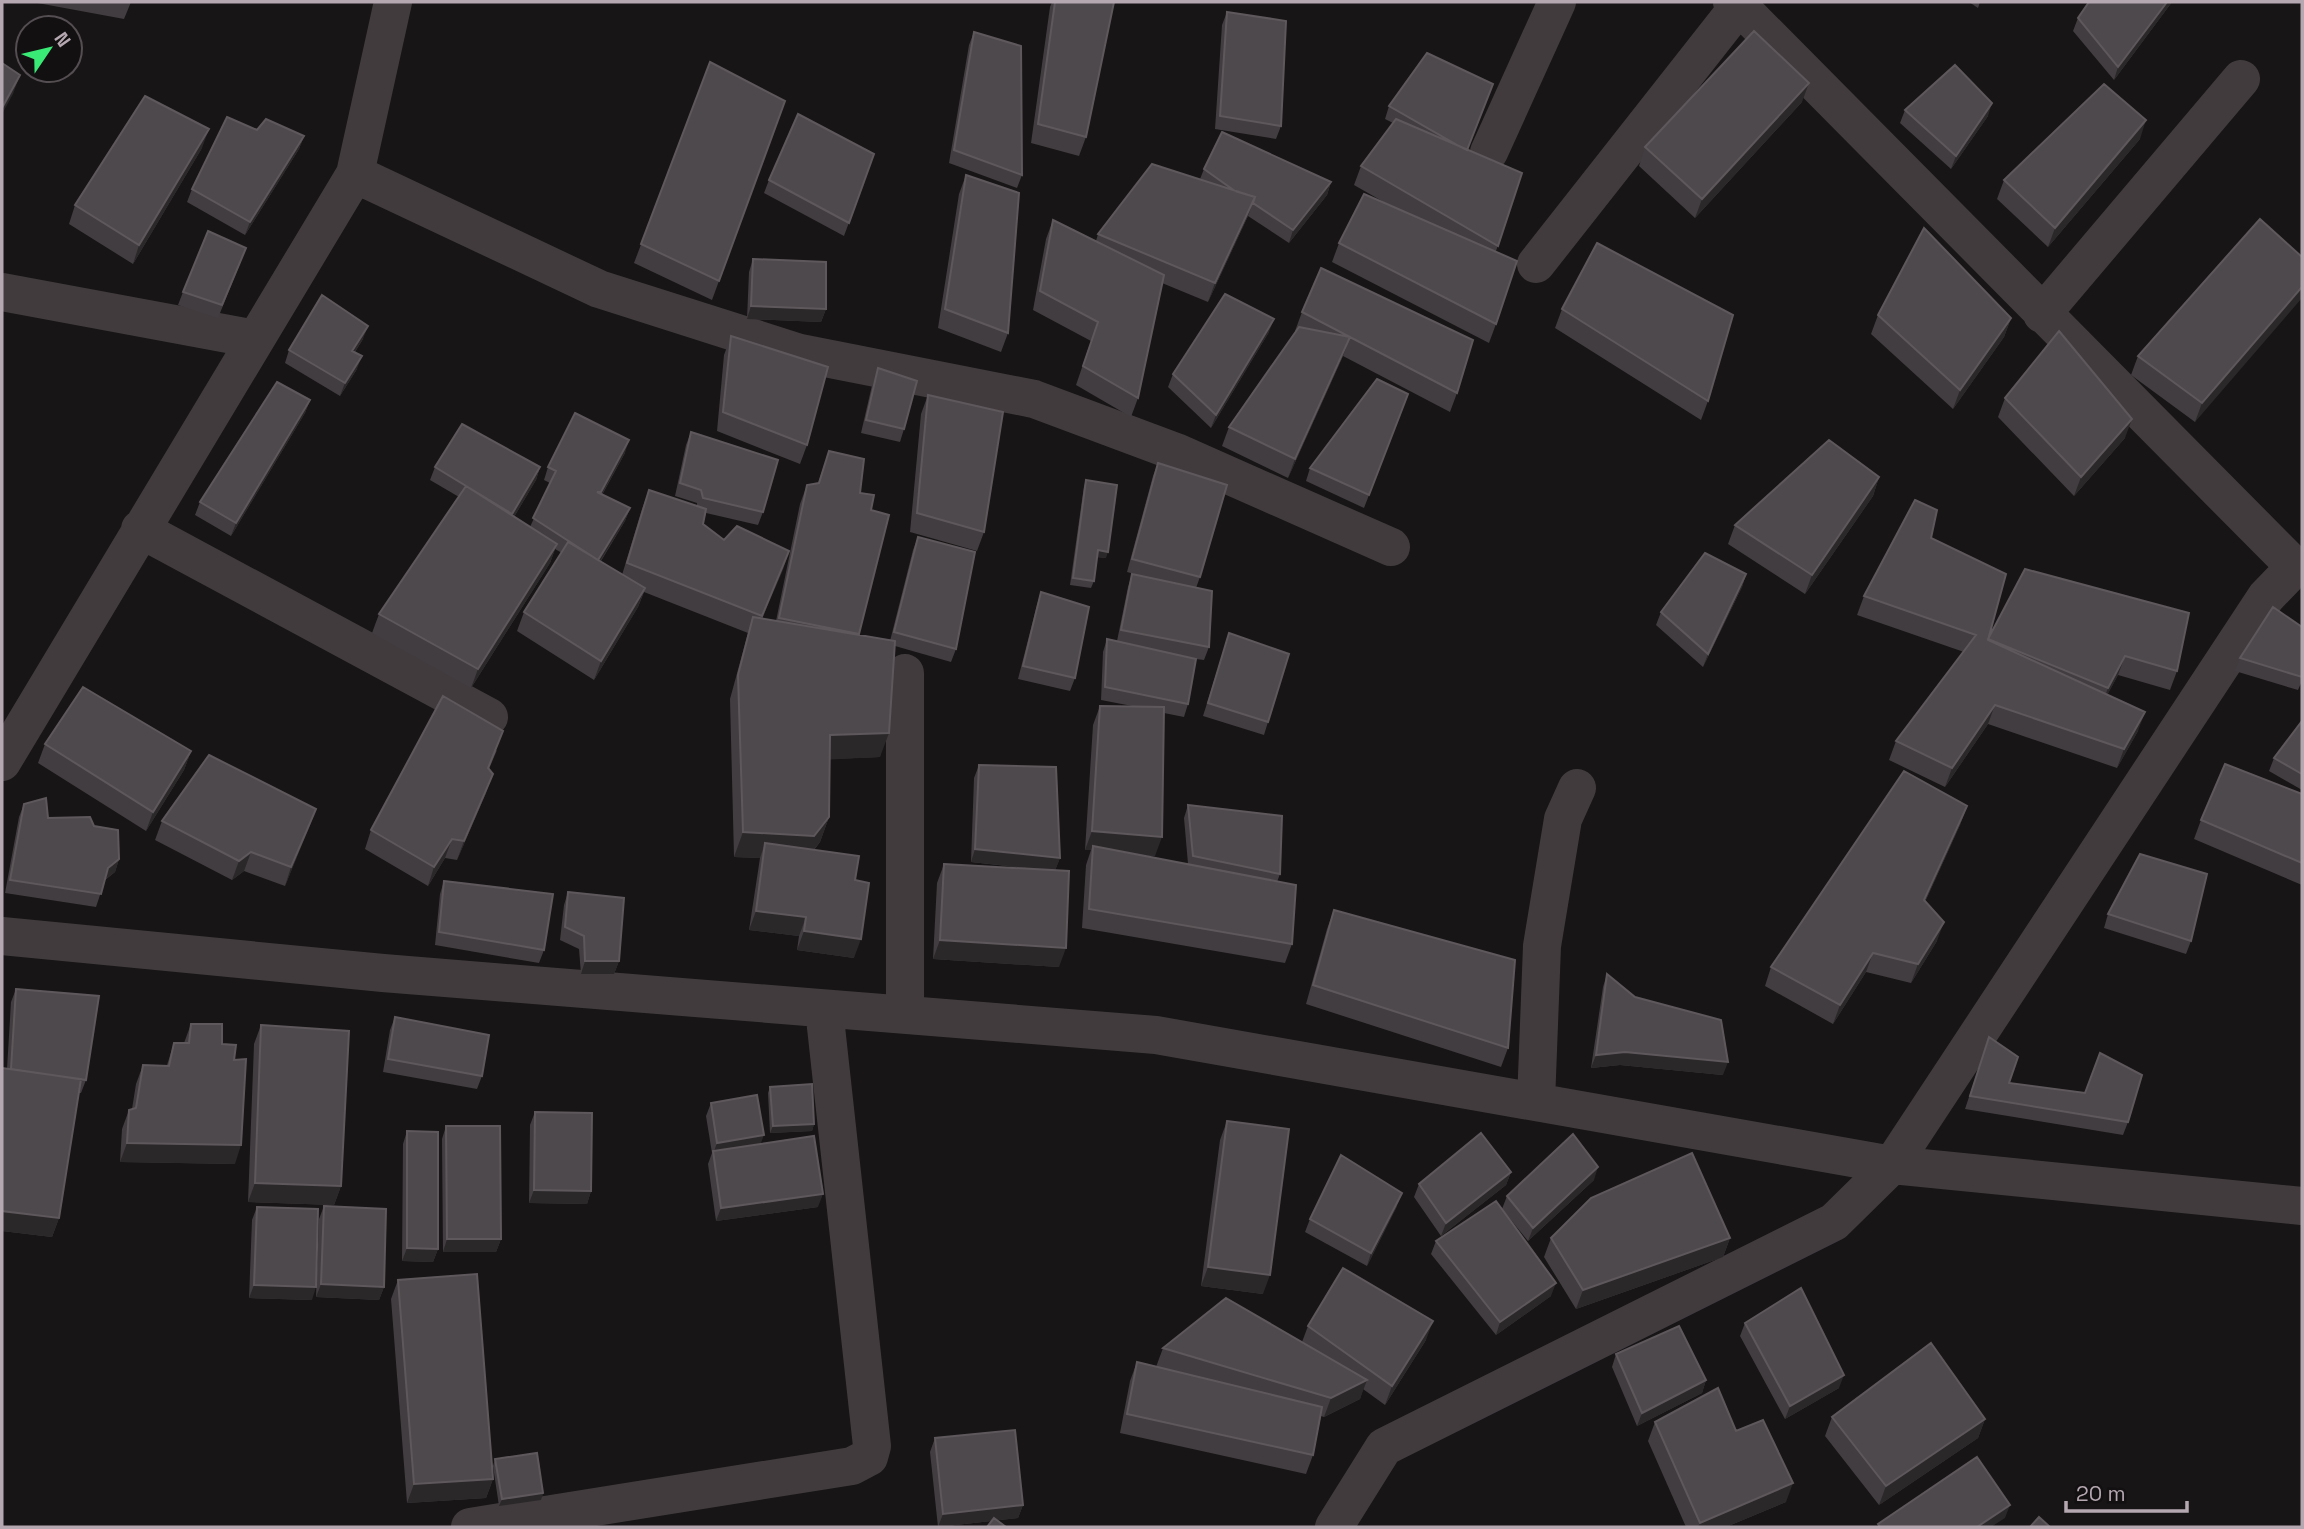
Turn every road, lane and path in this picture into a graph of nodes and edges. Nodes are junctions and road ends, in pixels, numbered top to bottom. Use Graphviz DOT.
graph roads {
  1 [pos="393,2"];
  2 [pos="1557,2"];
  3 [pos="1736,4"];
  4 [pos="2241,79"];
  5 [pos="1489,152"];
  6 [pos="355,174"];
  7 [pos="1536,264"];
  8 [pos="2,292"];
  9 [pos="2042,314"];
  10 [pos="255,339"];
  11 [pos="140,529"];
  12 [pos="1391,547"];
  13 [pos="2299,566"];
  14 [pos="905,673"];
  15 [pos="489,717"];
  16 [pos="2,762"];
  17 [pos="1577,788"];
  18 [pos="2,936"];
  19 [pos="824,1009"];
  20 [pos="905,1015"];
  21 [pos="1536,1102"];
  22 [pos="1892,1165"];
  23 [pos="2302,1206"];
  24 [pos="470,1527"];
  25 [pos="1334,1527"];
  1 -- 6 [label="street"];
  2 -- 5 [label="street"];
  3 -- 7 [label="street"];
  3 -- 9 [label="street"];
  4 -- 9 [label="street"];
  6 -- 10 [label="street"];
  6 -- 12 [label="street"];
  8 -- 10 [label="street"];
  9 -- 13 [label="street"];
  10 -- 11 [label="street"];
  11 -- 15 [label="street"];
  11 -- 16 [label="street"];
  13 -- 22 [label="street"];
  14 -- 20 [label="street"];
  17 -- 21 [label="street"];
  18 -- 19 [label="street"];
  19 -- 20 [label="street"];
  19 -- 24 [label="street"];
  20 -- 21 [label="street"];
  21 -- 22 [label="street"];
  22 -- 23 [label="street"];
  22 -- 25 [label="street"];
}
